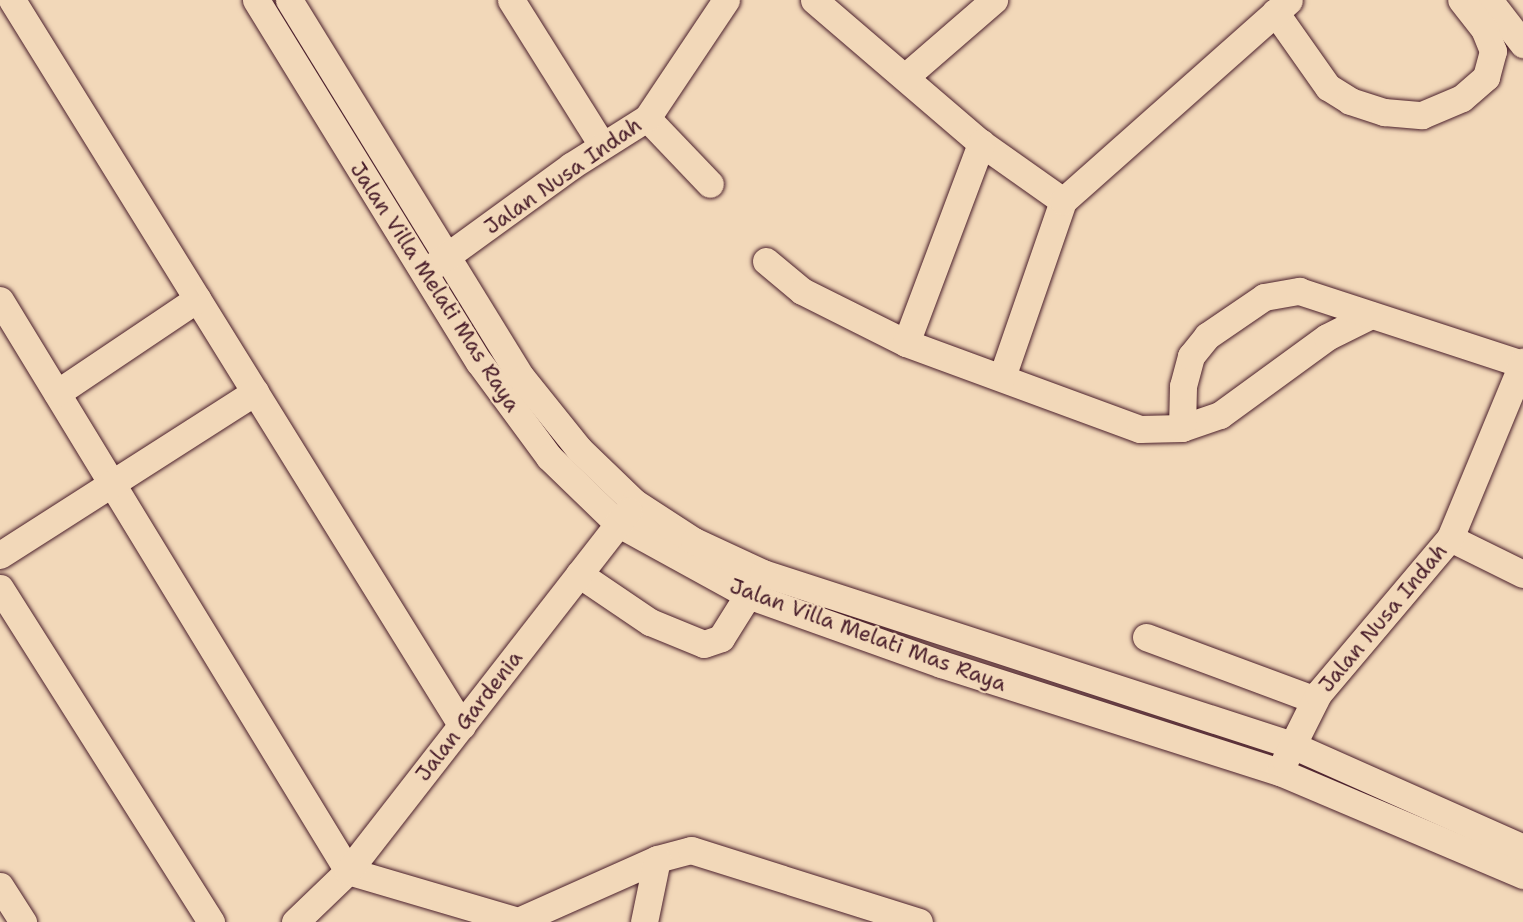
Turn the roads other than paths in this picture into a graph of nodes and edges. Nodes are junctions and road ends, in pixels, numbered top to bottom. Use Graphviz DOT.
graph roads {
  1 [pos="12,0"];
  2 [pos="256,0"];
  3 [pos="289,0"];
  4 [pos="511,0"];
  5 [pos="814,0"];
  6 [pos="994,0"];
  7 [pos="1461,0"];
  8 [pos="1489,0"];
  9 [pos="717,4"];
  10 [pos="1282,6"];
  11 [pos="1523,44"];
  12 [pos="904,77"];
  13 [pos="647,118"];
  14 [pos="981,143"];
  15 [pos="602,145"];
  16 [pos="710,184"];
  17 [pos="1063,201"];
  18 [pos="447,258"];
  19 [pos="766,261"];
  20 [pos="422,275"];
  21 [pos="197,299"];
  22 [pos="0,300"];
  23 [pos="1371,315"];
  24 [pos="906,343"];
  25 [pos="1522,363"];
  26 [pos="1002,377"];
  27 [pos="255,392"];
  28 [pos="57,393"];
  29 [pos="1182,428"];
  30 [pos="110,480"];
  31 [pos="634,502"];
  32 [pos="617,524"];
  33 [pos="1450,538"];
  34 [pos="0,555"];
  35 [pos="579,574"];
  36 [pos="1523,574"];
  37 [pos="0,588"];
  38 [pos="748,595"];
  39 [pos="1146,637"];
  40 [pos="1315,700"];
  41 [pos="462,726"];
  42 [pos="1292,745"];
  43 [pos="1280,771"];
  44 [pos="1523,848"];
  45 [pos="657,859"];
  46 [pos="348,871"];
  47 [pos="1523,875"];
  48 [pos="0,886"];
  49 [pos="851,912"];
  50 [pos="23,922"];
  51 [pos="211,922"];
  52 [pos="295,922"];
  53 [pos="518,922"];
  54 [pos="644,922"];
  55 [pos="919,922"];
  1 -- 21 [label="street"];
  2 -- 20 [label="street, Jalan Villa Melati Mas Raya"];
  3 -- 18 [label="street, Jalan Villa Melati Mas Raya"];
  4 -- 15 [label="street"];
  5 -- 12 [label="street"];
  6 -- 12 [label="street"];
  7 -- 10 [label="street"];
  8 -- 11 [label="street"];
  9 -- 13 [label="street, Jalan Nusa Indah"];
  10 -- 17 [label="street"];
  12 -- 14 [label="street"];
  13 -- 15 [label="street, Jalan Nusa Indah"];
  13 -- 16 [label="street"];
  14 -- 17 [label="street"];
  14 -- 24 [label="street"];
  15 -- 18 [label="street, Jalan Nusa Indah"];
  17 -- 26 [label="street"];
  18 -- 20 [label="street, Jalan Nusa Indah"];
  18 -- 31 [label="street, Jalan Villa Melati Mas Raya"];
  19 -- 24 [label="street"];
  20 -- 32 [label="street, Jalan Villa Melati Mas Raya"];
  21 -- 27 [label="street"];
  21 -- 28 [label="street"];
  22 -- 28 [label="street"];
  23 -- 25 [label="street"];
  23 -- 29 [label="street"];
  23 -- 29 [label="street"];
  24 -- 26 [label="street"];
  25 -- 33 [label="street, Jalan Nusa Indah"];
  26 -- 29 [label="street"];
  27 -- 30 [label="street"];
  27 -- 41 [label="street"];
  28 -- 30 [label="street"];
  30 -- 34 [label="street"];
  30 -- 46 [label="street"];
  31 -- 32 [label="street, Jalan Gardenia"];
  31 -- 42 [label="street, Jalan Villa Melati Mas Raya"];
  32 -- 35 [label="street, Jalan Gardenia"];
  32 -- 38 [label="street, Jalan Villa Melati Mas Raya"];
  33 -- 36 [label="street"];
  33 -- 40 [label="street, Jalan Nusa Indah"];
  35 -- 38 [label="street"];
  35 -- 41 [label="street, Jalan Gardenia"];
  37 -- 51 [label="street"];
  38 -- 43 [label="street, Jalan Villa Melati Mas Raya"];
  39 -- 40 [label="street"];
  40 -- 42 [label="street, Jalan Nusa Indah"];
  41 -- 46 [label="street, Jalan Gardenia"];
  42 -- 43 [label="street, Jalan Nusa Indah"];
  42 -- 44 [label="street, Jalan Villa Melati Mas Raya"];
  43 -- 47 [label="street, Jalan Villa Melati Mas Raya"];
  45 -- 49 [label="street"];
  45 -- 53 [label="street"];
  45 -- 54 [label="street"];
  46 -- 52 [label="street, Jalan Gardenia"];
  46 -- 53 [label="street"];
  48 -- 50 [label="street"];
  49 -- 55 [label="street"];
}
